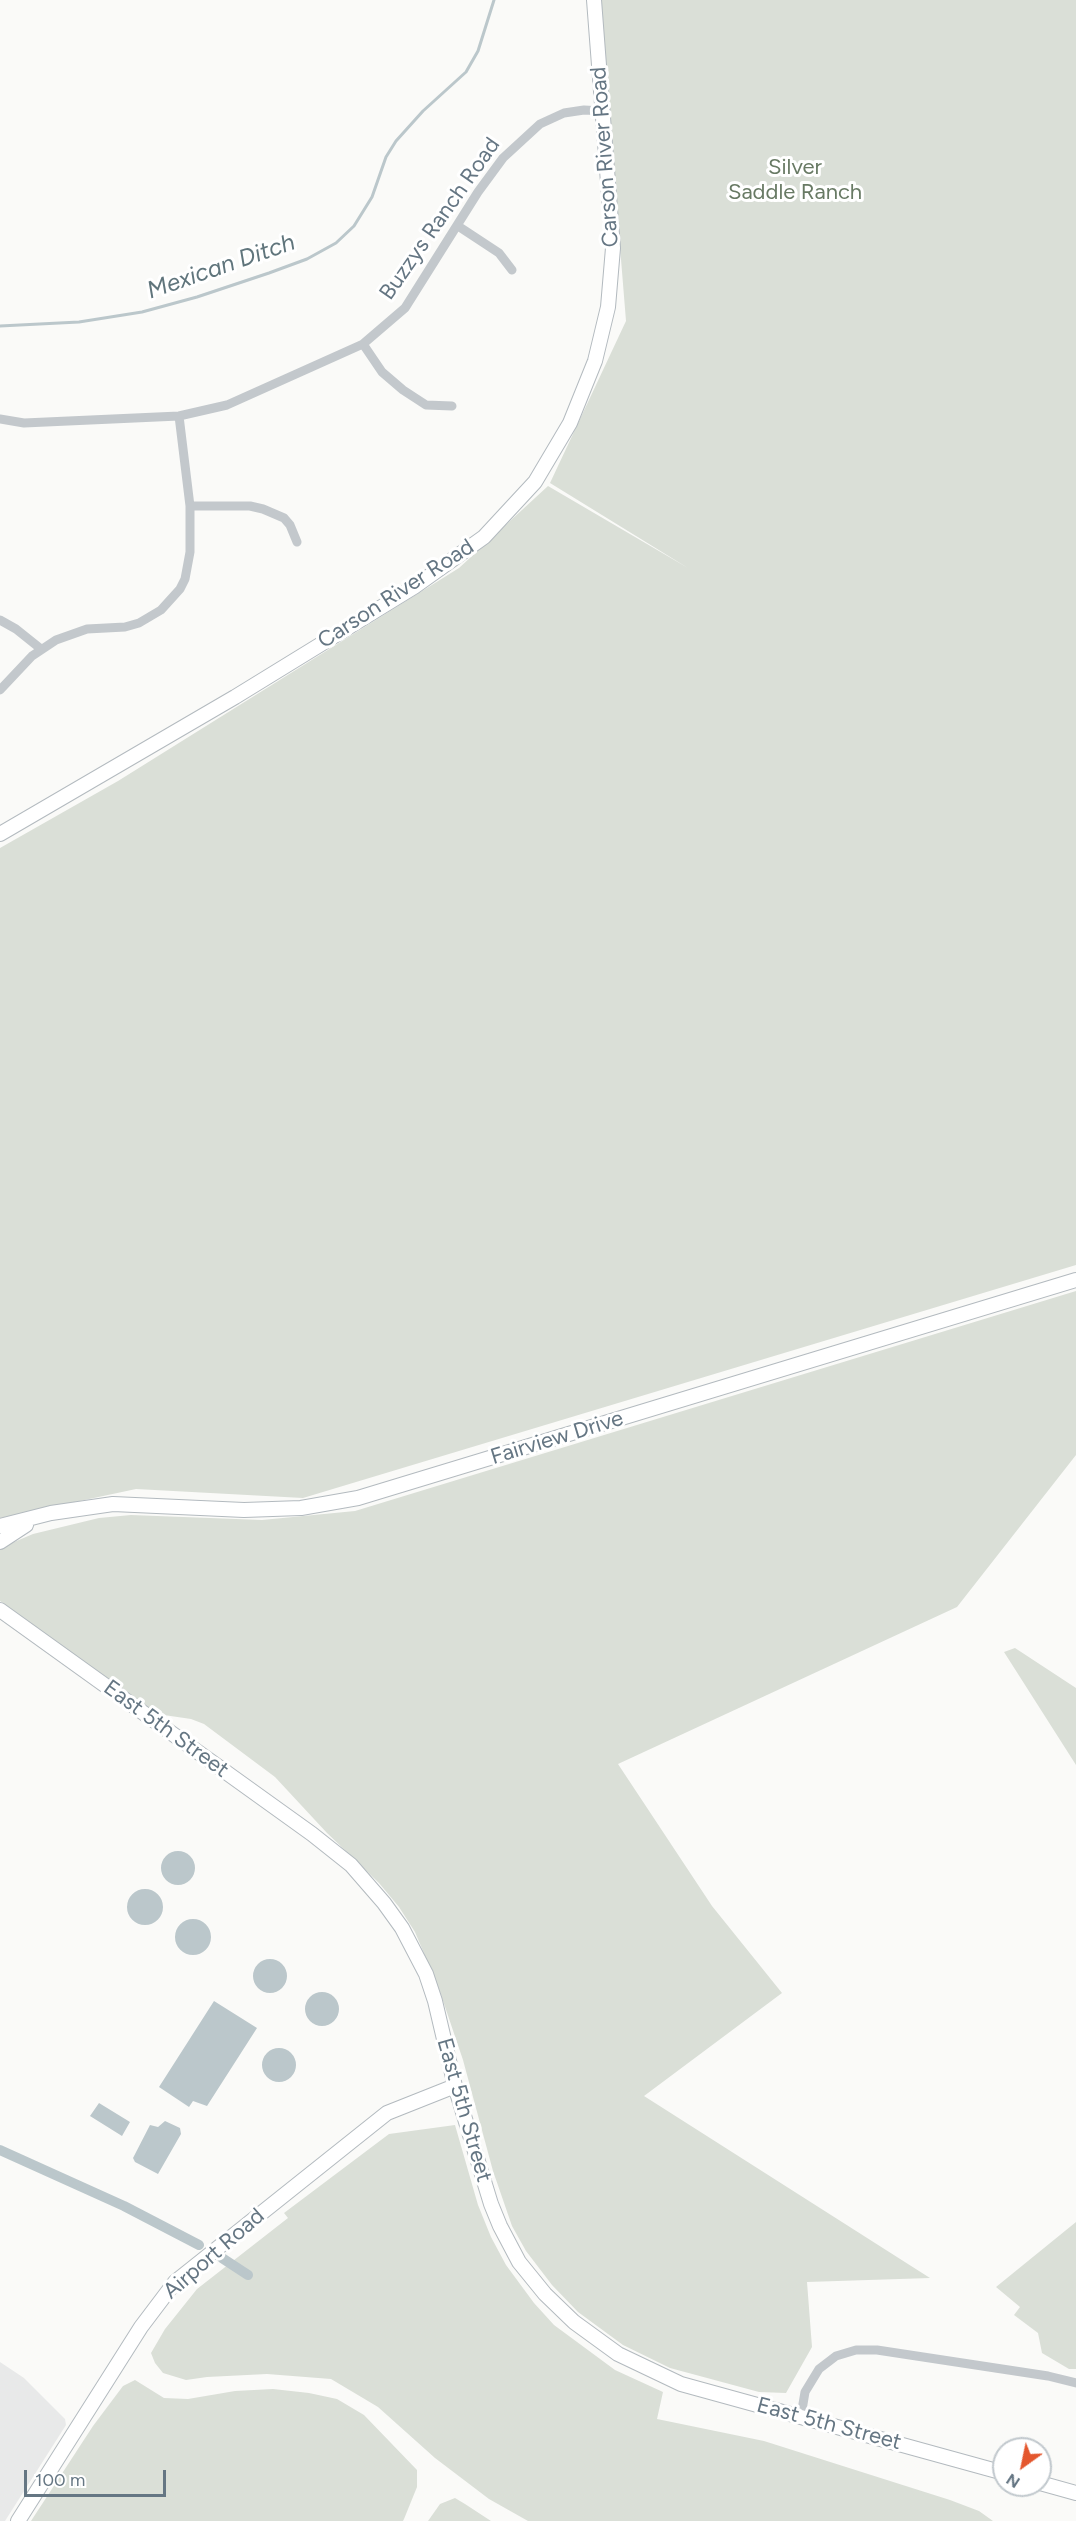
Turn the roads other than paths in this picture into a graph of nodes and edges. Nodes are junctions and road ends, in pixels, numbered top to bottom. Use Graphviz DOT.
graph roads {
  1 [pos="594,0"];
  2 [pos="603,111"];
  3 [pos="458,226"];
  4 [pos="513,270"];
  5 [pos="363,344"];
  6 [pos="453,406"];
  7 [pos="179,416"];
  8 [pos="0,419"];
  9 [pos="190,506"];
  10 [pos="297,542"];
  11 [pos="0,620"];
  12 [pos="41,649"];
  13 [pos="0,690"];
  14 [pos="0,834"];
  15 [pos="1076,1280"];
  16 [pos="32,1519"];
  17 [pos="0,1526"];
  18 [pos="0,1533"];
  19 [pos="0,1542"];
  20 [pos="1,1610"];
  21 [pos="455,2086"];
  22 [pos="1076,2383"];
  23 [pos="801,2416"];
  24 [pos="992,2470"];
  25 [pos="1052,2486"];
  26 [pos="1075,2492"];
  27 [pos="18,2521"];
  1 -- 2 [label="main road, Carson River Road"];
  2 -- 3 [label="street, Buzzys Ranch Road"];
  2 -- 14 [label="main road, Carson River Road"];
  3 -- 4 [label="street"];
  3 -- 5 [label="street, Buzzys Ranch Road"];
  5 -- 6 [label="street"];
  5 -- 7 [label="street, Buzzys Ranch Road"];
  7 -- 8 [label="street, Buzzys Ranch Road"];
  7 -- 9 [label="street"];
  9 -- 10 [label="street"];
  9 -- 12 [label="street"];
  11 -- 12 [label="street"];
  12 -- 13 [label="street"];
  15 -- 16 [label="main road, Fairview Drive"];
  16 -- 17 [label="main road, Fairview Drive"];
  16 -- 18 [label="main road, Fairview Drive"];
  16 -- 19 [label="main road"];
  20 -- 21 [label="main road, East 5th Street"];
  21 -- 23 [label="main road, East 5th Street"];
  21 -- 27 [label="main road, Airport Road"];
  22 -- 23 [label="street"];
  23 -- 24 [label="main road, East 5th Street"];
  25 -- 26 [label="main road"];
}
